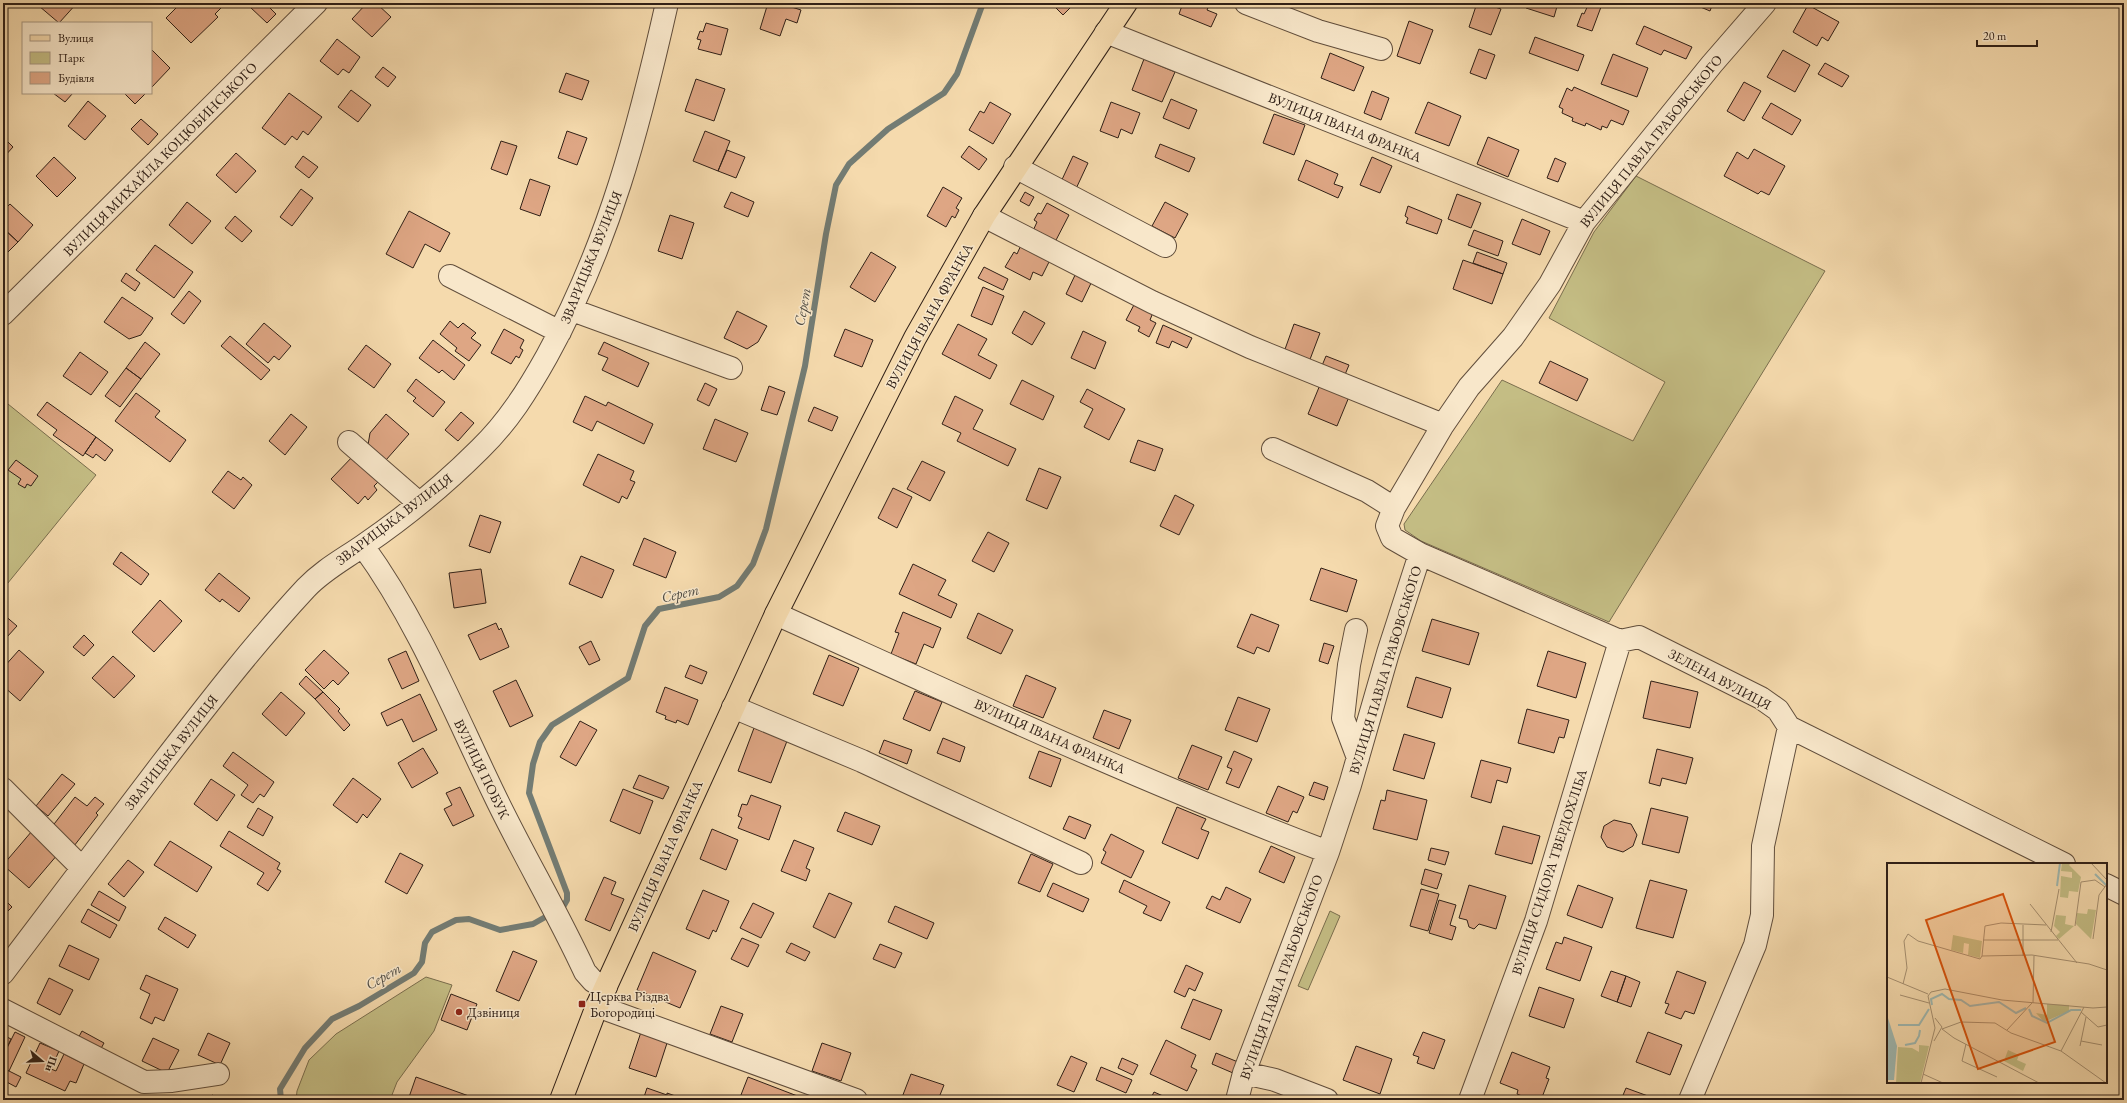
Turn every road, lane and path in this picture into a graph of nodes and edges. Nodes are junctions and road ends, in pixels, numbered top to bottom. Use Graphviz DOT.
graph roads {
  1 [pos="316,3"];
  2 [pos="667,3"];
  3 [pos="1126,3"];
  4 [pos="1246,3"];
  5 [pos="1765,3"];
  6 [pos="1106,32"];
  7 [pos="1381,49"];
  8 [pos="1015,167"];
  9 [pos="984,216"];
  10 [pos="1584,222"];
  11 [pos="1165,246"];
  12 [pos="450,276"];
  13 [pos="572,310"];
  14 [pos="3,314"];
  15 [pos="560,332"];
  16 [pos="731,368"];
  17 [pos="1443,425"];
  18 [pos="349,442"];
  19 [pos="1273,449"];
  20 [pos="419,503"];
  21 [pos="1394,508"];
  22 [pos="364,546"];
  23 [pos="1420,554"];
  24 [pos="776,614"];
  25 [pos="1356,630"];
  26 [pos="1620,641"];
  27 [pos="733,707"];
  28 [pos="1789,727"];
  29 [pos="1358,758"];
  30 [pos="3,788"];
  31 [pos="1328,852"];
  32 [pos="1081,863"];
  33 [pos="2062,863"];
  34 [pos="82,868"];
  35 [pos="2107,886"];
  36 [pos="2124,894"];
  37 [pos="3,973"];
  38 [pos="602,996"];
  39 [pos="3,1010"];
  40 [pos="1244,1073"];
  41 [pos="218,1074"];
  42 [pos="148,1091"];
  43 [pos="561,1100"];
  44 [pos="856,1100"];
  45 [pos="1237,1100"];
  46 [pos="1327,1100"];
  47 [pos="1470,1100"];
  48 [pos="1690,1100"];
  1 -- 14 [label="street, ВУЛИЦЯ МИХАЙЛА КОЦЮБИНСЬКОГО"];
  2 -- 13 [label="street, ЗВАРИЦЬКА ВУЛИЦЯ"];
  3 -- 6 [label="main road, ВУЛИЦЯ ІВАНА ФРАНКА"];
  4 -- 7 [label="street"];
  5 -- 10 [label="street, ВУЛИЦЯ ПАВЛА ГРАБОВСЬКОГО"];
  6 -- 8 [label="main road, ВУЛИЦЯ ІВАНА ФРАНКА"];
  6 -- 10 [label="street, ВУЛИЦЯ ІВАНА ФРАНКА"];
  8 -- 9 [label="main road, ВУЛИЦЯ ІВАНА ФРАНКА"];
  8 -- 11 [label="street"];
  9 -- 17 [label="street"];
  9 -- 24 [label="main road, ВУЛИЦЯ ІВАНА ФРАНКА"];
  10 -- 17 [label="street, ВУЛИЦЯ ПАВЛА ГРАБОВСЬКОГО"];
  12 -- 15 [label="street"];
  13 -- 15 [label="street, ЗВАРИЦЬКА ВУЛИЦЯ"];
  13 -- 16 [label="street"];
  15 -- 20 [label="street, ЗВАРИЦЬКА ВУЛИЦЯ"];
  17 -- 21 [label="street, ВУЛИЦЯ ПАВЛА ГРАБОВСЬКОГО"];
  18 -- 20 [label="street"];
  19 -- 21 [label="street"];
  20 -- 22 [label="street, ЗВАРИЦЬКА ВУЛИЦЯ"];
  21 -- 23 [label="street, ВУЛИЦЯ ПАВЛА ГРАБОВСЬКОГО"];
  22 -- 34 [label="street, ЗВАРИЦЬКА ВУЛИЦЯ"];
  22 -- 38 [label="street, ВУЛИЦЯ ПОБУК"];
  23 -- 26 [label="street"];
  23 -- 29 [label="street, ВУЛИЦЯ ПАВЛА ГРАБОВСЬКОГО"];
  24 -- 27 [label="main road, ВУЛИЦЯ ІВАНА ФРАНКА"];
  24 -- 31 [label="street, ВУЛИЦЯ ІВАНА ФРАНКА"];
  25 -- 29 [label="street"];
  26 -- 28 [label="street, ЗЕЛЕНА ВУЛИЦЯ"];
  26 -- 47 [label="street, ВУЛИЦЯ СИДОРА ТВЕРДОХЛІБА"];
  27 -- 32 [label="street"];
  27 -- 38 [label="main road, ВУЛИЦЯ ІВАНА ФРАНКА"];
  28 -- 33 [label="street"];
  28 -- 48 [label="street"];
  29 -- 31 [label="street, ВУЛИЦЯ ПАВЛА ГРАБОВСЬКОГО"];
  30 -- 34 [label="street"];
  31 -- 40 [label="street, ВУЛИЦЯ ПАВЛА ГРАБОВСЬКОГО"];
  34 -- 37 [label="street, ЗВАРИЦЬКА ВУЛИЦЯ"];
  35 -- 36 [label="street"];
  38 -- 43 [label="main road, ВУЛИЦЯ ІВАНА ФРАНКА"];
  38 -- 44 [label="street, ВУЛИЦЯ ПОБУК"];
  39 -- 42 [label="street"];
  40 -- 45 [label="street, ВУЛИЦЯ ПАВЛА ГРАБОВСЬКОГО"];
  40 -- 46 [label="street"];
  41 -- 42 [label="street"];
}
